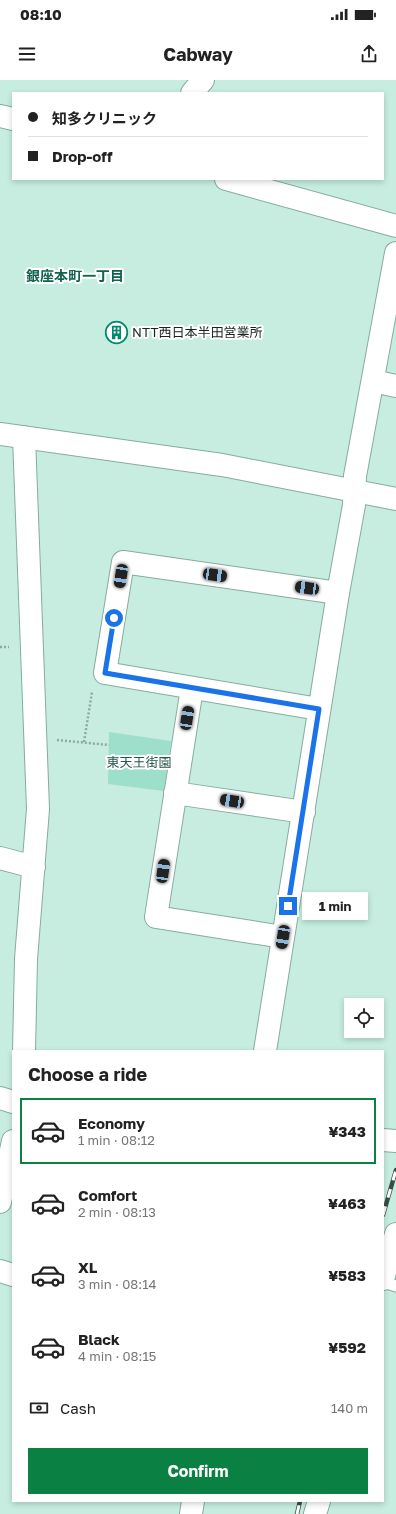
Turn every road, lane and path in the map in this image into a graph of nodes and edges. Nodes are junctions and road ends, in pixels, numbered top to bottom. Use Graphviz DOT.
graph roads {
  1 [pos="203,80"];
  2 [pos="193,92"];
  3 [pos="0,116"];
  4 [pos="12,120"];
  5 [pos="230,180"];
  6 [pos="396,226"];
  7 [pos="396,253"];
  8 [pos="373,381"];
  9 [pos="396,386"];
  10 [pos="0,434"];
  11 [pos="24,437"];
  12 [pos="354,490"];
  13 [pos="396,499"];
  14 [pos="338,593"];
  15 [pos="105,673"];
  16 [pos="192,688"];
  17 [pos="319,709"];
  18 [pos="35,738"];
  19 [pos="84,742"];
  20 [pos="109,745"];
  21 [pos="175,793"];
  22 [pos="304,812"];
  23 [pos="0,858"];
  24 [pos="34,867"];
  25 [pos="283,937"];
  26 [pos="24,1050"];
  27 [pos="265,1050"];
  28 [pos="0,1098"];
  29 [pos="12,1102"];
  30 [pos="384,1140"];
  31 [pos="396,1141"];
  32 [pos="12,1145"];
  33 [pos="1,1191"];
  34 [pos="396,1234"];
  35 [pos="0,1272"];
  36 [pos="12,1275"];
  37 [pos="384,1276"];
  38 [pos="384,1282"];
  39 [pos="396,1286"];
  40 [pos="193,1502"];
  41 [pos="319,1502"];
  42 [pos="191,1514"];
  43 [pos="315,1514"];
  1 -- 2 [label="street"];
  3 -- 4 [label="street"];
  5 -- 6 [label="street"];
  7 -- 8 [label="street"];
  8 -- 9 [label="street"];
  8 -- 12 [label="street"];
  10 -- 11 [label="street"];
  11 -- 12 [label="street"];
  11 -- 18 [label="street"];
  12 -- 13 [label="street"];
  12 -- 14 [label="street"];
  14 -- 15 [label="street"];
  14 -- 17 [label="street"];
  15 -- 16 [label="street"];
  15 -- 19 [label="path"];
  16 -- 17 [label="street"];
  16 -- 21 [label="street"];
  17 -- 22 [label="street"];
  18 -- 19 [label="path"];
  18 -- 24 [label="street"];
  19 -- 20 [label="path"];
  21 -- 22 [label="street"];
  21 -- 25 [label="street"];
  22 -- 25 [label="street"];
  23 -- 24 [label="street"];
  24 -- 26 [label="street"];
  25 -- 27 [label="street"];
  28 -- 29 [label="street"];
  30 -- 31 [label="street"];
  32 -- 33 [label="street"];
  34 -- 37 [label="street"];
  35 -- 36 [label="street"];
  38 -- 39 [label="lane"];
  40 -- 42 [label="street"];
  41 -- 43 [label="street"];
}
